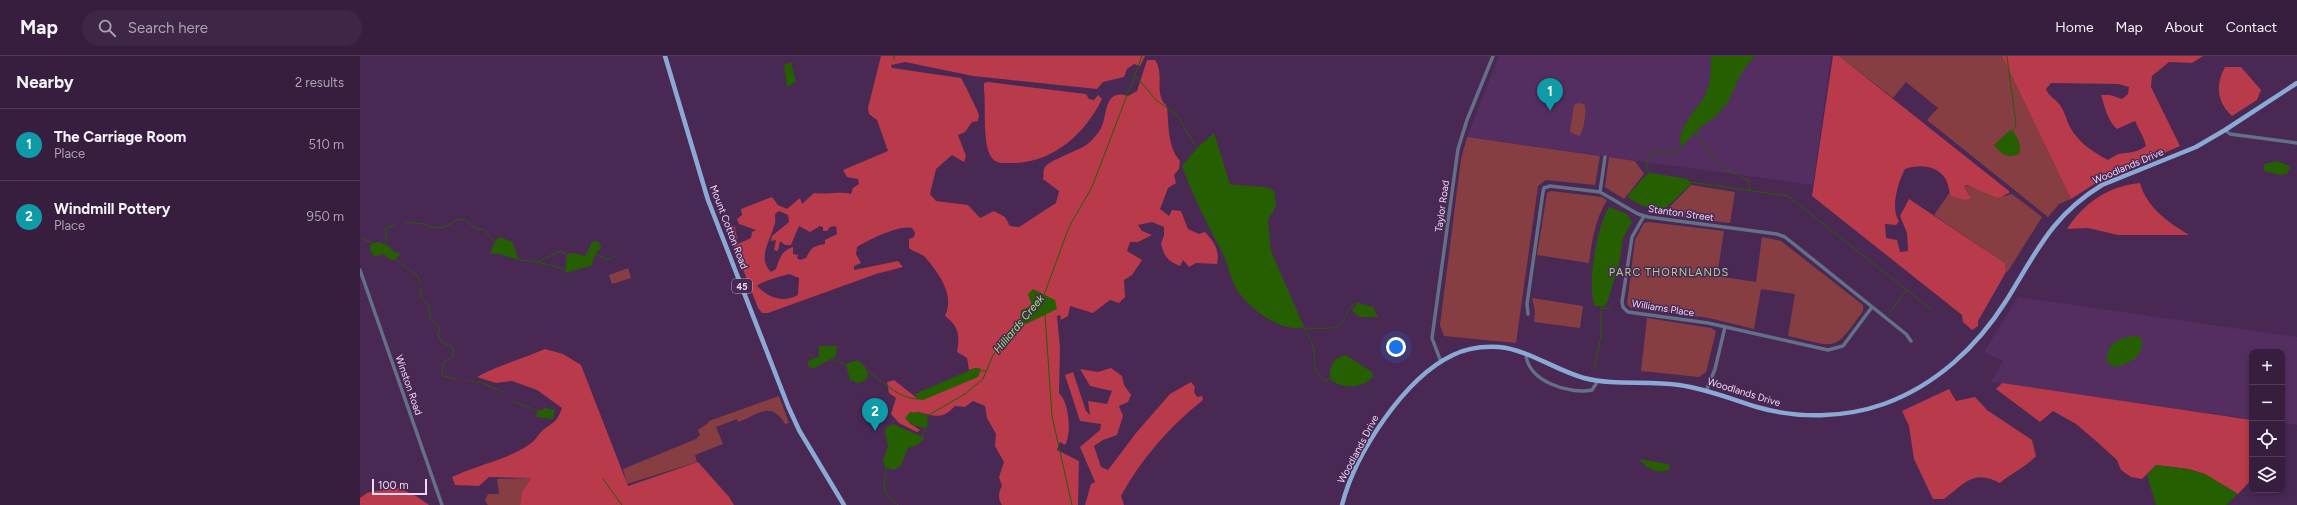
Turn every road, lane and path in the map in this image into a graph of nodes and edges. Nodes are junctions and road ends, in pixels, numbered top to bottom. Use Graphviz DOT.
graph roads {
  1 [pos="665,56"];
  2 [pos="1493,56"];
  3 [pos="2297,83"];
  4 [pos="2225,130"];
  5 [pos="2297,144"];
  6 [pos="1605,157"];
  7 [pos="1600,192"];
  8 [pos="1644,216"];
  9 [pos="360,270"];
  10 [pos="1872,308"];
  11 [pos="1528,314"];
  12 [pos="1725,328"];
  13 [pos="1911,341"];
  14 [pos="1526,354"];
  15 [pos="1440,362"];
  16 [pos="1598,381"];
  17 [pos="1707,389"];
  18 [pos="442,505"];
  19 [pos="844,505"];
  20 [pos="1342,505"];
  1 -- 19 [label="main road, Mount Cotton Road / 45"];
  2 -- 15 [label="street, Taylor Road"];
  3 -- 4 [label="main road, Woodlands Drive"];
  4 -- 5 [label="street"];
  4 -- 17 [label="main road, Woodlands Drive"];
  6 -- 7 [label="street"];
  7 -- 8 [label="street, Stanton Street"];
  7 -- 11 [label="street, Stanton Street"];
  8 -- 10 [label="street, Stanton Street"];
  8 -- 12 [label="street, Williams Place"];
  9 -- 18 [label="street, Winston Road"];
  10 -- 12 [label="street, Williams Place"];
  10 -- 13 [label="street, Stanton Street"];
  12 -- 17 [label="street"];
  14 -- 15 [label="main road, Woodlands Drive"];
  14 -- 16 [label="main road, Woodlands Drive"];
  14 -- 16 [label="street"];
  15 -- 20 [label="main road, Woodlands Drive"];
  16 -- 17 [label="main road, Woodlands Drive"];
}
